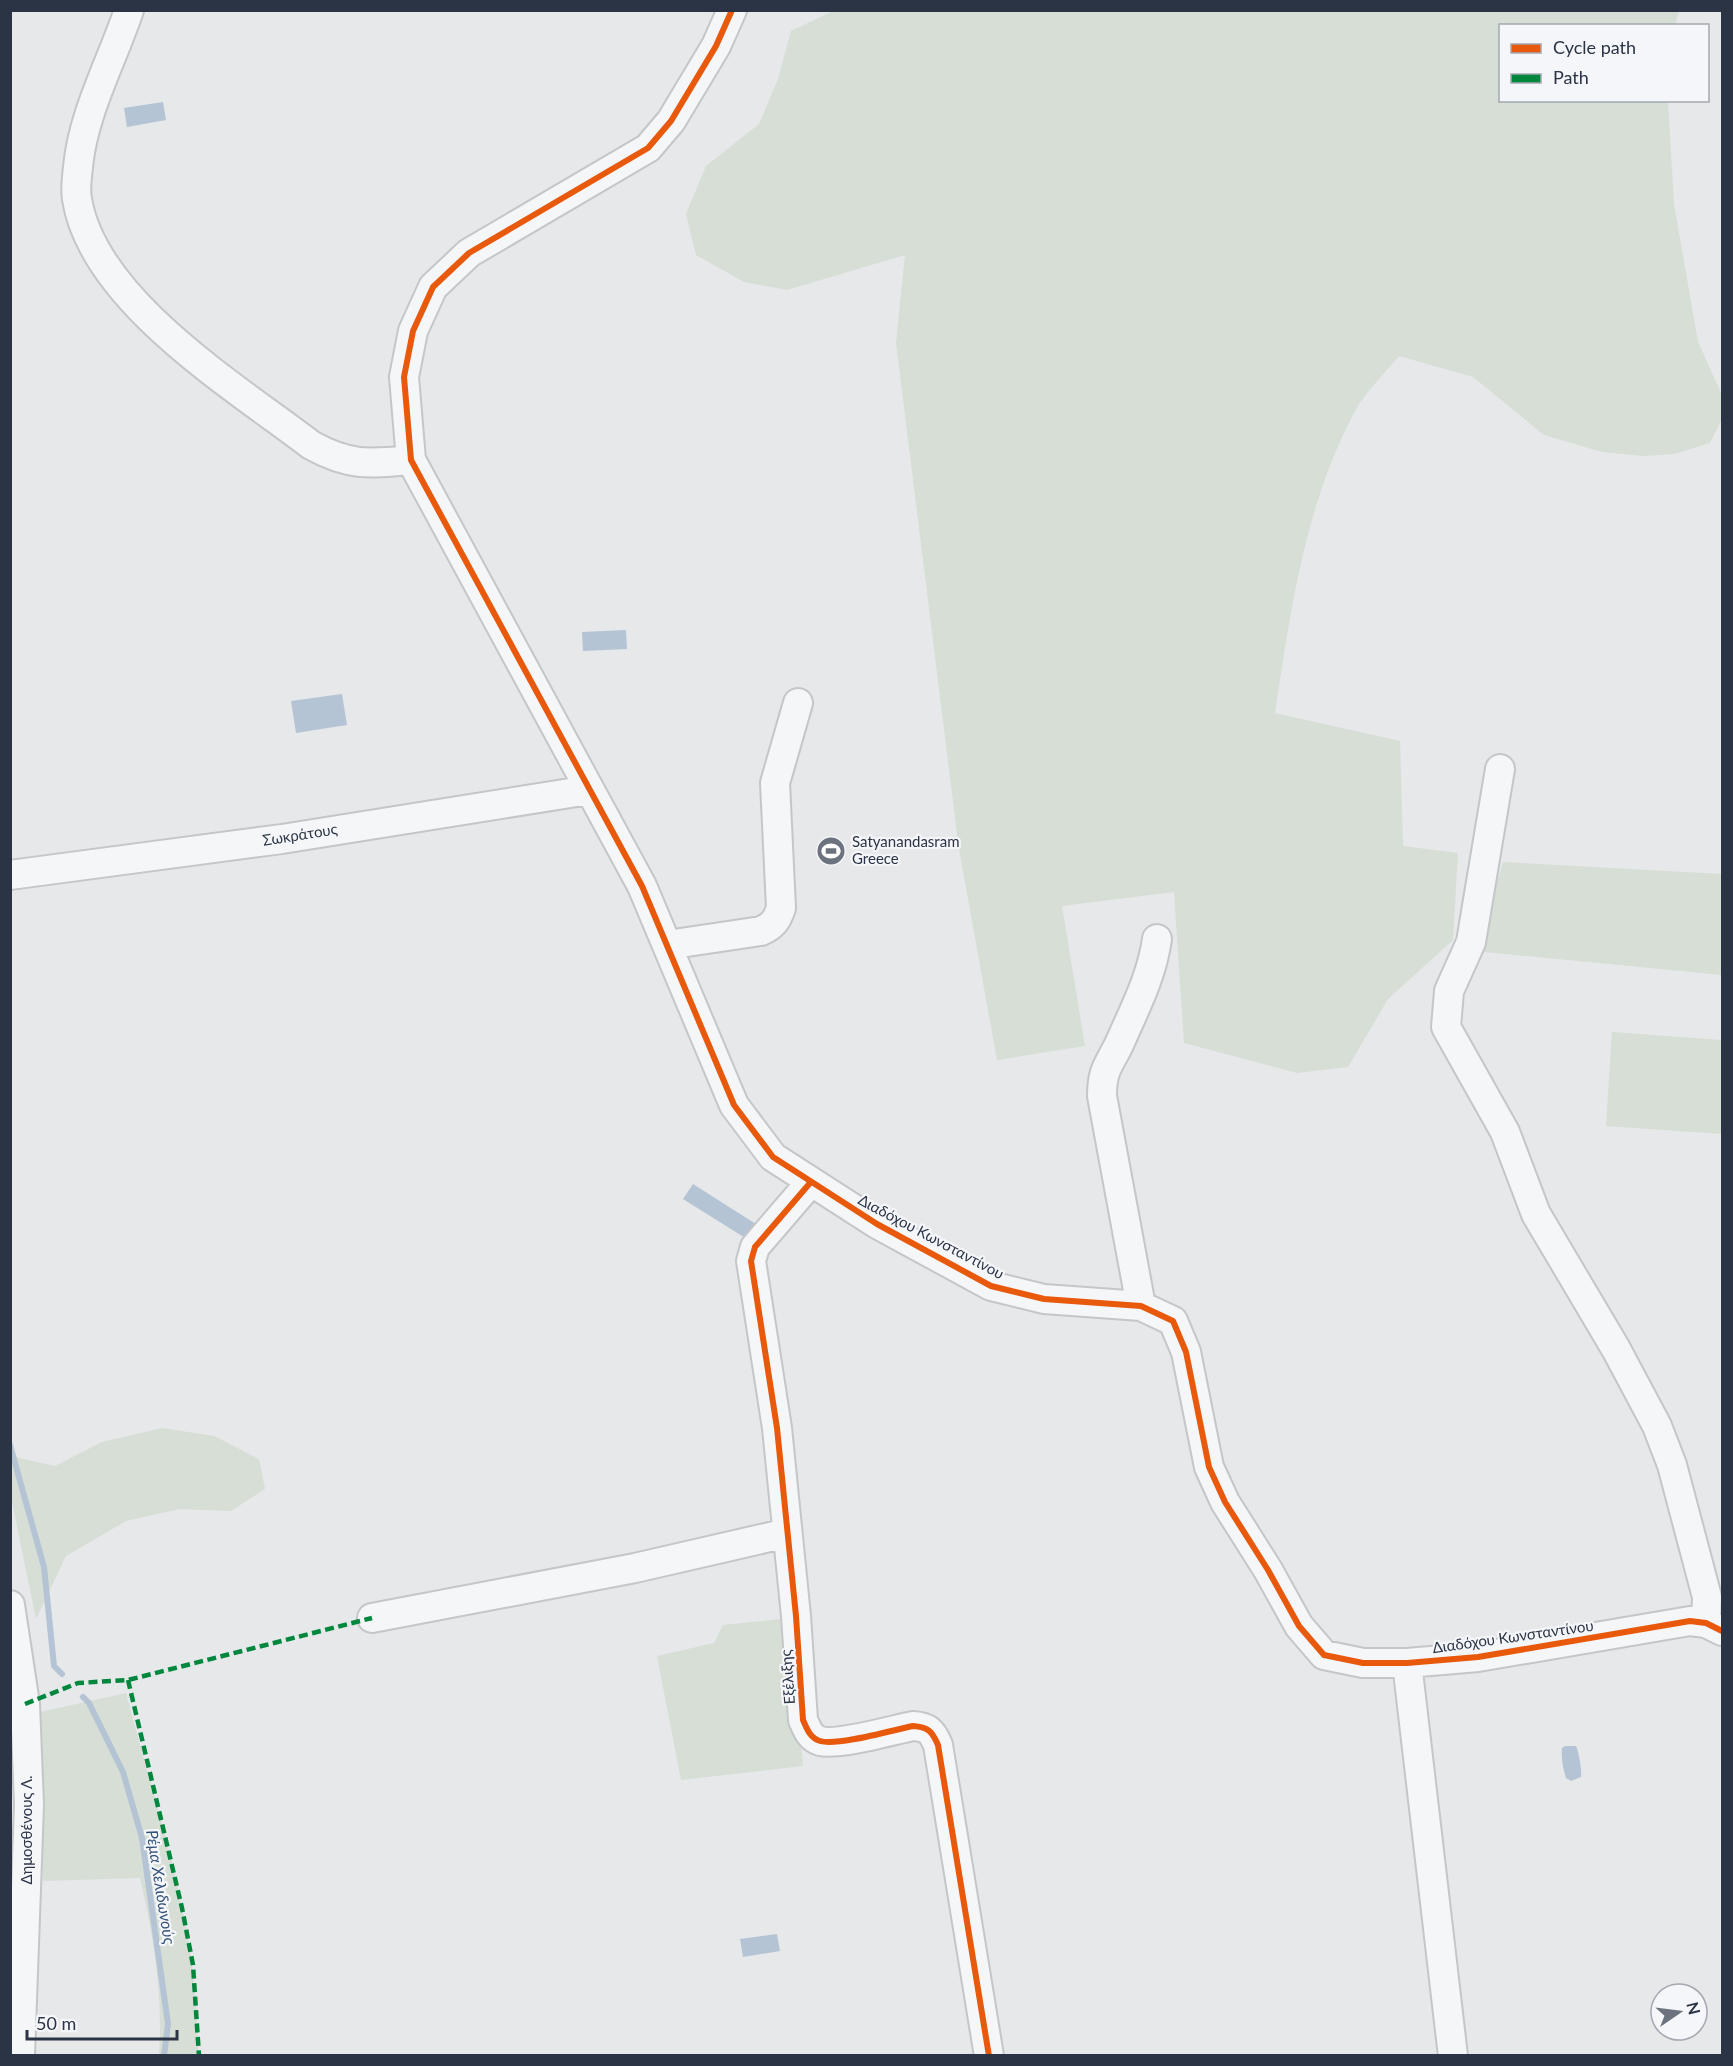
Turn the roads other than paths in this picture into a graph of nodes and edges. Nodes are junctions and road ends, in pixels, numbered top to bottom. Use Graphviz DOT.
graph roads {
  1 [pos="129,10"];
  2 [pos="732,10"];
  3 [pos="411,460"];
  4 [pos="798,703"];
  5 [pos="1500,769"];
  6 [pos="589,790"];
  7 [pos="10,875"];
  8 [pos="1157,939"];
  9 [pos="667,945"];
  10 [pos="810,1183"];
  11 [pos="1141,1306"];
  12 [pos="787,1533"];
  13 [pos="10,1605"];
  14 [pos="372,1618"];
  15 [pos="1714,1627"];
  16 [pos="1407,1663"];
  17 [pos="20,2055"];
  18 [pos="989,2055"];
  19 [pos="1453,2055"];
  1 -- 3 [label="street"];
  2 -- 3 [label="street"];
  3 -- 6 [label="street, Διαδόχου Κωνσταντίνου"];
  4 -- 9 [label="street"];
  5 -- 15 [label="street"];
  6 -- 7 [label="street, Σωκράτους"];
  6 -- 9 [label="street, Διαδόχου Κωνσταντίνου"];
  8 -- 11 [label="street"];
  9 -- 10 [label="street, Διαδόχου Κωνσταντίνου"];
  10 -- 11 [label="street, Διαδόχου Κωνσταντίνου"];
  10 -- 12 [label="street, Εξέλιξης"];
  11 -- 16 [label="street, Διαδόχου Κωνσταντίνου"];
  12 -- 14 [label="street"];
  12 -- 18 [label="street, Εξέλιξης"];
  13 -- 17 [label="street, Δημοσθένους Λ."];
  15 -- 16 [label="street, Διαδόχου Κωνσταντίνου"];
  16 -- 19 [label="street"];
}
